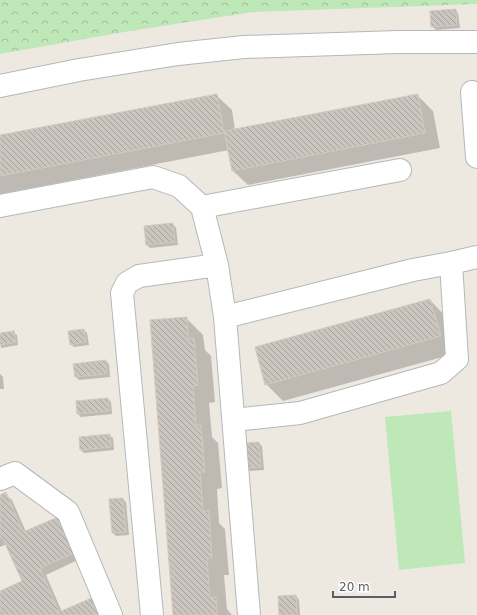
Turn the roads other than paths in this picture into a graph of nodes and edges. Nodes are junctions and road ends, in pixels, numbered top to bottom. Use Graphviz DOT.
graph roads {
  1 [pos="477,42"];
  2 [pos="0,86"];
  3 [pos="472,92"];
  4 [pos="477,157"];
  5 [pos="400,170"];
  6 [pos="0,206"];
  7 [pos="202,207"];
  8 [pos="477,257"];
  9 [pos="451,263"];
  10 [pos="217,265"];
  11 [pos="225,317"];
  12 [pos="234,420"];
  13 [pos="0,479"];
  14 [pos="111,615"];
  15 [pos="152,615"];
  16 [pos="249,615"];
  1 -- 2 [label="lane"];
  3 -- 4 [label="lane"];
  5 -- 7 [label="lane"];
  6 -- 7 [label="lane"];
  7 -- 10 [label="lane"];
  8 -- 9 [label="lane"];
  9 -- 11 [label="lane"];
  9 -- 12 [label="lane"];
  10 -- 11 [label="lane"];
  10 -- 15 [label="lane"];
  11 -- 12 [label="lane"];
  12 -- 16 [label="lane"];
  13 -- 14 [label="lane"];
}
